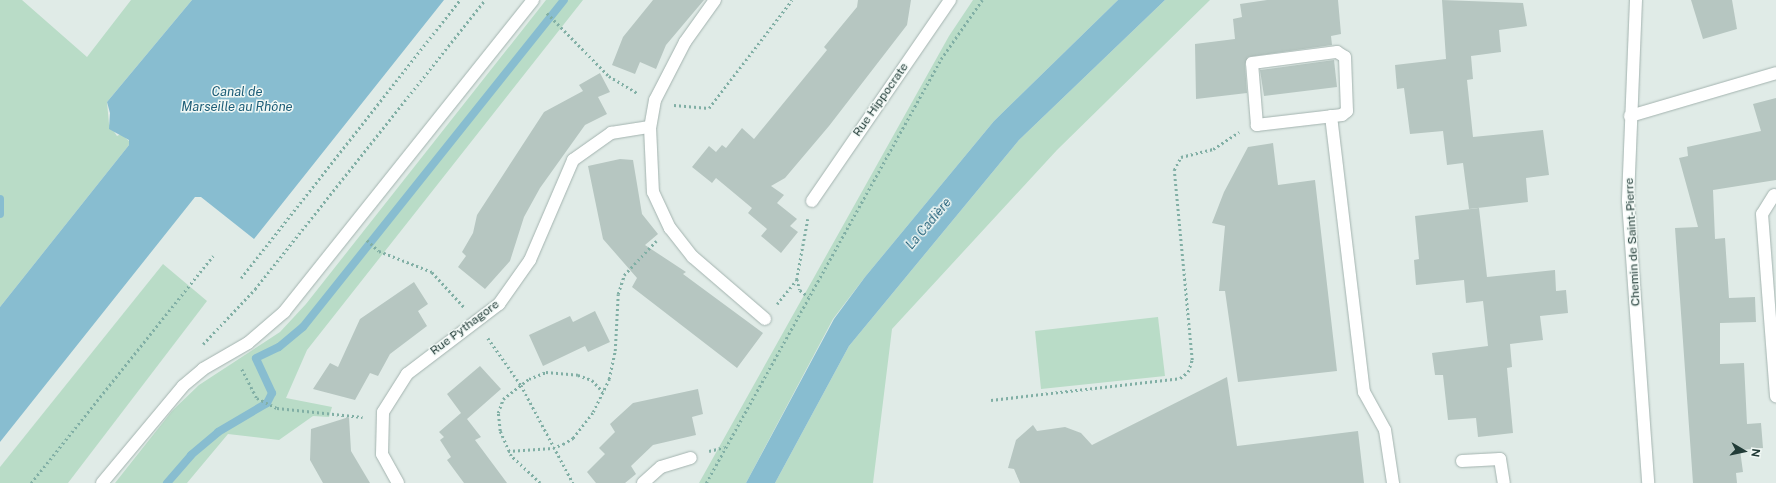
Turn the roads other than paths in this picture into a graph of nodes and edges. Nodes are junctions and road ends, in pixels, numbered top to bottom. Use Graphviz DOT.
graph roads {
  1 [pos="533,0"];
  2 [pos="716,0"];
  3 [pos="950,0"];
  4 [pos="1636,0"];
  5 [pos="1776,73"];
  6 [pos="1331,116"];
  7 [pos="1630,116"];
  8 [pos="650,127"];
  9 [pos="1774,195"];
  10 [pos="812,201"];
  11 [pos="765,319"];
  12 [pos="1776,396"];
  13 [pos="692,458"];
  14 [pos="1462,461"];
  15 [pos="102,483"];
  16 [pos="398,483"];
  17 [pos="643,483"];
  18 [pos="1393,483"];
  19 [pos="1504,483"];
  20 [pos="1648,483"];
  1 -- 15 [label="street"];
  2 -- 8 [label="street"];
  3 -- 10 [label="street, Rue Hippocrate"];
  4 -- 7 [label="street, Chemin de Saint-Pierre"];
  5 -- 7 [label="street"];
  6 -- 6 [label="street"];
  6 -- 18 [label="street"];
  7 -- 20 [label="street, Chemin de Saint-Pierre"];
  8 -- 11 [label="street"];
  8 -- 16 [label="street, Rue Pythagore"];
  9 -- 12 [label="street"];
  13 -- 17 [label="street"];
  14 -- 19 [label="street"];
}
